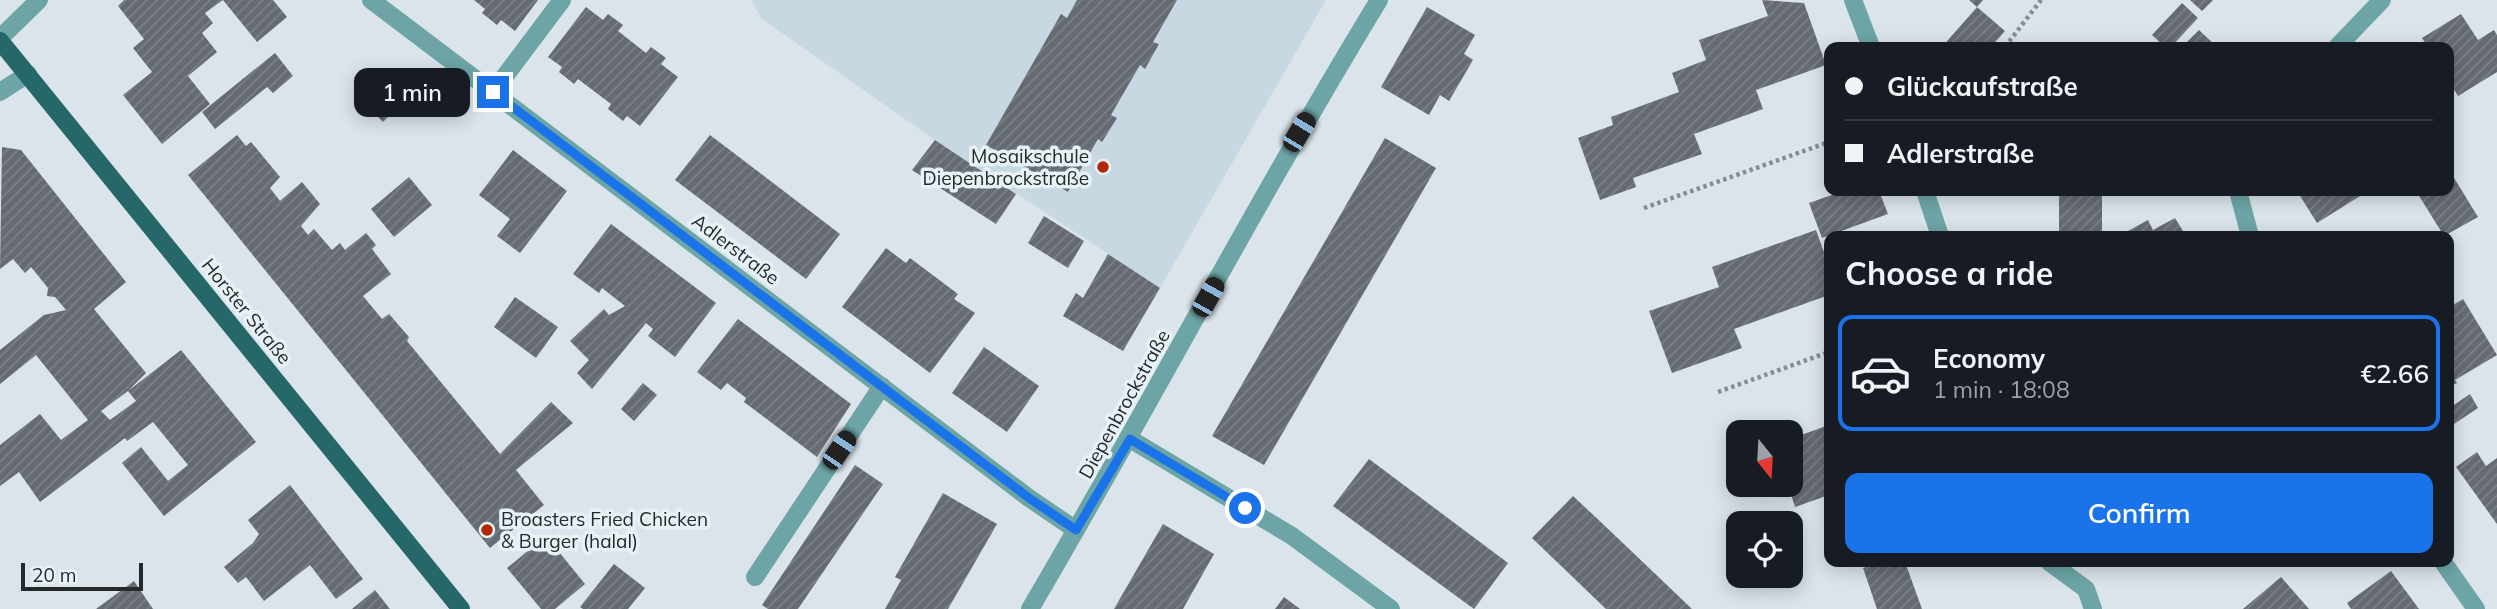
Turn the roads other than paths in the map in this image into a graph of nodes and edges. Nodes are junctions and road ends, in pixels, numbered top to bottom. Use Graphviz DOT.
graph roads {
  1 [pos="39,0"];
  2 [pos="371,0"];
  3 [pos="562,0"];
  4 [pos="1379,0"];
  5 [pos="1853,0"];
  6 [pos="2382,0"];
  7 [pos="0,39"];
  8 [pos="1869,42"];
  9 [pos="2342,42"];
  10 [pos="28,74"];
  11 [pos="0,92"];
  12 [pos="493,92"];
  13 [pos="1927,196"];
  14 [pos="2239,196"];
  15 [pos="1938,231"];
  16 [pos="2249,231"];
  17 [pos="882,386"];
  18 [pos="1130,439"];
  19 [pos="1076,530"];
  20 [pos="2056,567"];
  21 [pos="2447,567"];
  22 [pos="755,577"];
  23 [pos="461,609"];
  24 [pos="1030,609"];
  25 [pos="1391,609"];
  26 [pos="2093,609"];
  27 [pos="2476,609"];
  1 -- 7 [label="street"];
  2 -- 12 [label="street, Adlerstraße"];
  3 -- 12 [label="street"];
  4 -- 18 [label="street, Diepenbrockstraße"];
  5 -- 8 [label="street"];
  6 -- 9 [label="street"];
  7 -- 10 [label="main road, Horster Straße"];
  10 -- 11 [label="street"];
  10 -- 23 [label="main road, Horster Straße"];
  12 -- 17 [label="street, Adlerstraße"];
  13 -- 15 [label="street"];
  14 -- 16 [label="street"];
  17 -- 19 [label="street, Adlerstraße"];
  17 -- 22 [label="street"];
  18 -- 19 [label="street, Diepenbrockstraße"];
  18 -- 25 [label="street"];
  19 -- 24 [label="street, Diepenbrockstraße"];
  20 -- 26 [label="street"];
  21 -- 27 [label="street"];
}
